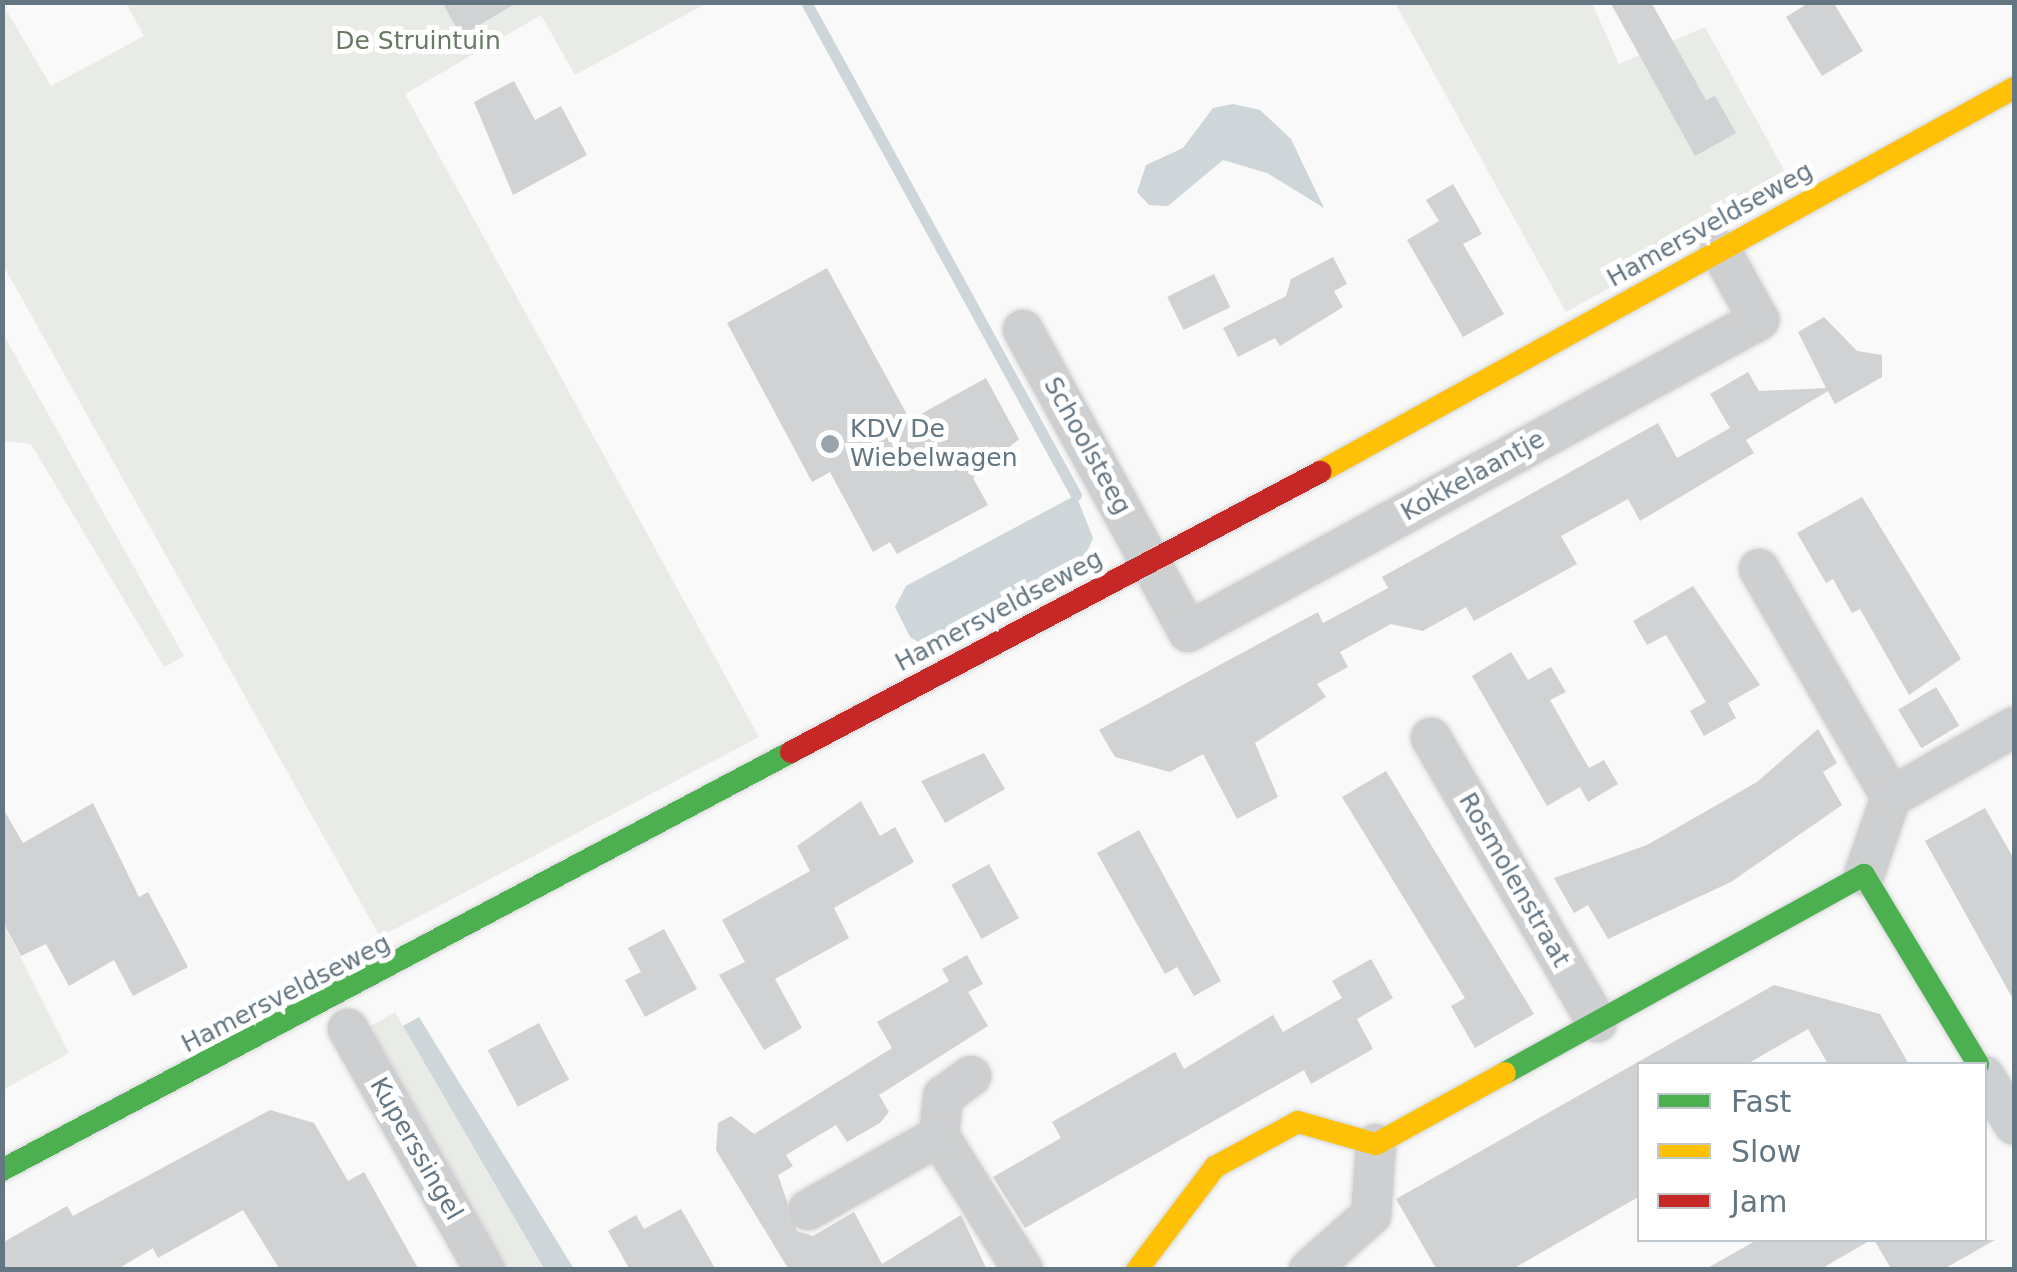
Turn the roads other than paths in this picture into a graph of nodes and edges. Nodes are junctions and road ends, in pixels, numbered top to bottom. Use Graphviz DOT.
graph roads {
  1 [pos="2014,88"];
  2 [pos="1720,250"];
  3 [pos="1023,330"];
  4 [pos="1150,562"];
  5 [pos="1758,570"];
  6 [pos="2014,727"];
  7 [pos="1431,738"];
  8 [pos="1891,797"];
  9 [pos="1864,875"];
  10 [pos="1597,1022"];
  11 [pos="348,1029"];
  12 [pos="1977,1062"];
  13 [pos="971,1076"];
  14 [pos="1987,1081"];
  15 [pos="2014,1124"];
  16 [pos="939,1136"];
  17 [pos="1376,1144"];
  18 [pos="2,1170"];
  19 [pos="808,1210"];
  20 [pos="1157,1265"];
  21 [pos="485,1270"];
  22 [pos="1023,1270"];
  23 [pos="1309,1270"];
  1 -- 2 [label="street, Hamersveldseweg"];
  2 -- 4 [label="street, Hamersveldseweg"];
  2 -- 4 [label="street, Kokkelaantje"];
  3 -- 4 [label="street, Schoolsteeg"];
  4 -- 18 [label="street, Hamersveldseweg"];
  5 -- 8 [label="street"];
  6 -- 8 [label="street"];
  7 -- 10 [label="street, Rosmolenstraat"];
  8 -- 9 [label="street"];
  9 -- 10 [label="street"];
  9 -- 12 [label="street"];
  10 -- 17 [label="street"];
  11 -- 21 [label="street, Kuperssingel"];
  13 -- 16 [label="street"];
  14 -- 15 [label="street"];
  16 -- 19 [label="street"];
  16 -- 22 [label="street"];
  17 -- 20 [label="street"];
  17 -- 23 [label="street"];
}
